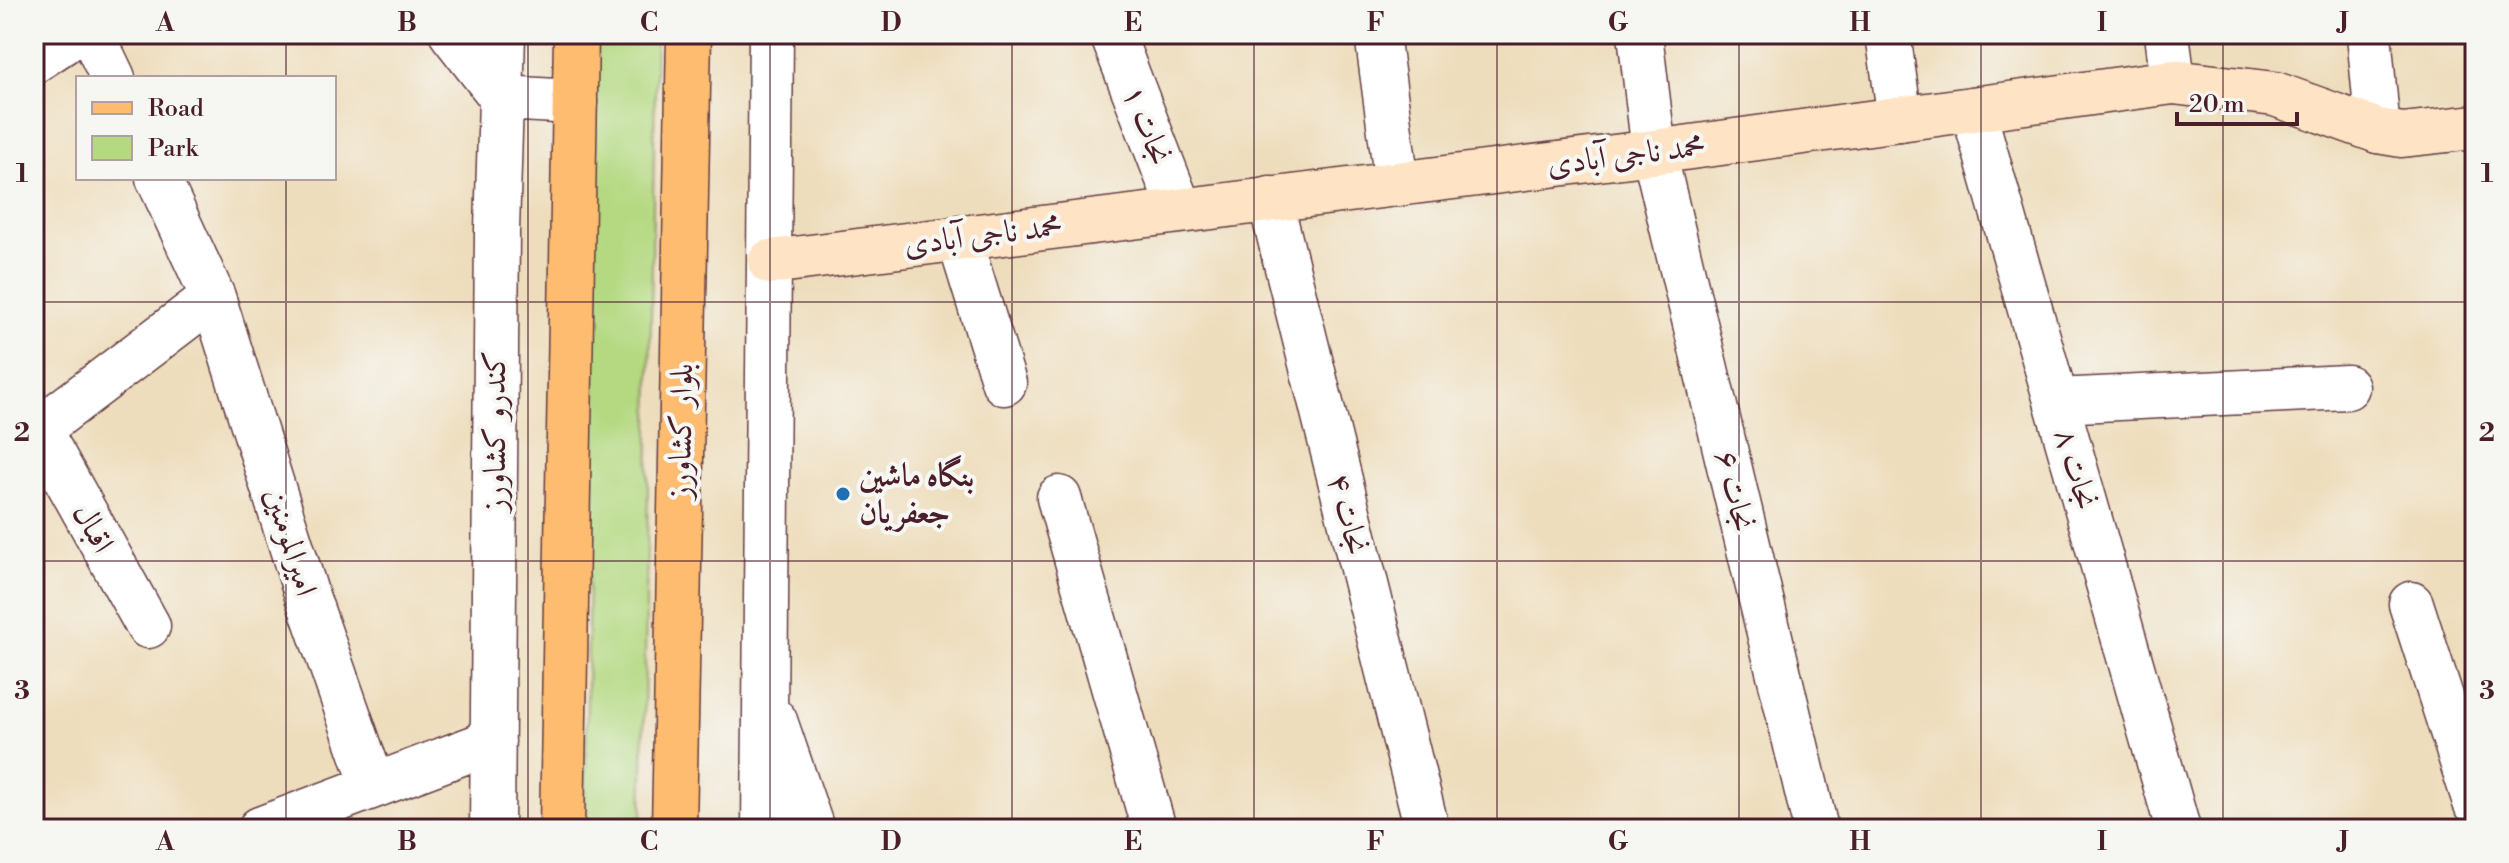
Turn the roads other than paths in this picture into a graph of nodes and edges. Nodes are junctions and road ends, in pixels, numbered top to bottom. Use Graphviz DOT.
graph roads {
  1 [pos="75,34"];
  2 [pos="92,34"];
  3 [pos="452,34"];
  4 [pos="503,34"];
  5 [pos="576,34"];
  6 [pos="689,34"];
  7 [pos="771,34"];
  8 [pos="1377,34"];
  9 [pos="1640,34"];
  10 [pos="1888,34"];
  11 [pos="2167,34"];
  12 [pos="2369,34"];
  13 [pos="1114,39"];
  14 [pos="34,61"];
  15 [pos="112,76"];
  16 [pos="2173,82"];
  17 [pos="502,98"];
  18 [pos="575,102"];
  19 [pos="1973,109"];
  20 [pos="1900,119"];
  21 [pos="2475,127"];
  22 [pos="2378,131"];
  23 [pos="1654,152"];
  24 [pos="159,180"];
  25 [pos="1397,184"];
  26 [pos="1270,199"];
  27 [pos="1180,210"];
  28 [pos="959,238"];
  29 [pos="770,262"];
  30 [pos="213,297"];
  31 [pos="1004,383"];
  32 [pos="2347,387"];
  33 [pos="2056,401"];
  34 [pos="36,431"];
  35 [pos="1059,498"];
  36 [pos="2411,604"];
  37 [pos="148,626"];
  38 [pos="765,692"];
  39 [pos="493,741"];
  40 [pos="373,785"];
  41 [pos="2475,802"];
  42 [pos="260,829"];
  43 [pos="492,829"];
  44 [pos="562,829"];
  45 [pos="674,829"];
  46 [pos="764,829"];
  47 [pos="812,829"];
  48 [pos="1154,829"];
  49 [pos="1427,829"];
  50 [pos="1816,829"];
  51 [pos="2178,829"];
  1 -- 14 [label="street"];
  2 -- 15 [label="street"];
  3 -- 17 [label="street"];
  4 -- 17 [label="street, کندرو کشاورز"];
  5 -- 18 [label="main road"];
  6 -- 45 [label="main road, بلوار کشاورز"];
  7 -- 29 [label="street"];
  8 -- 25 [label="street"];
  9 -- 23 [label="street, نجات ۶"];
  10 -- 20 [label="street"];
  11 -- 16 [label="street"];
  12 -- 22 [label="street"];
  13 -- 27 [label="street, نجات ۱"];
  16 -- 19 [label="street, محمد ناجی آبادی"];
  16 -- 22 [label="street, محمد ناجی آبادی"];
  17 -- 18 [label="street"];
  17 -- 39 [label="street, کندرو کشاورز"];
  18 -- 44 [label="main road"];
  19 -- 20 [label="street, محمد ناجی آبادی"];
  19 -- 33 [label="street, نجات ۸"];
  20 -- 23 [label="street, محمد ناجی آبادی"];
  21 -- 22 [label="street, محمد ناجی آبادی"];
  23 -- 25 [label="street, محمد ناجی آبادی"];
  23 -- 50 [label="street, نجات ۶"];
  24 -- 30 [label="street, امیرالمومنین"];
  25 -- 26 [label="street, محمد ناجی آبادی"];
  26 -- 27 [label="street, محمد ناجی آبادی"];
  26 -- 49 [label="street, نجات ۴"];
  27 -- 28 [label="street, محمد ناجی آبادی"];
  28 -- 29 [label="street, محمد ناجی آبادی"];
  28 -- 31 [label="street"];
  29 -- 38 [label="street"];
  30 -- 34 [label="street"];
  30 -- 40 [label="street, امیرالمومنین"];
  32 -- 33 [label="street"];
  33 -- 51 [label="street, نجات ۸"];
  34 -- 37 [label="street, اقبال"];
  35 -- 48 [label="street"];
  36 -- 41 [label="street"];
  38 -- 46 [label="street"];
  38 -- 47 [label="street"];
  39 -- 40 [label="street"];
  39 -- 43 [label="street, کندرو کشاورز"];
  40 -- 42 [label="street"];
}
